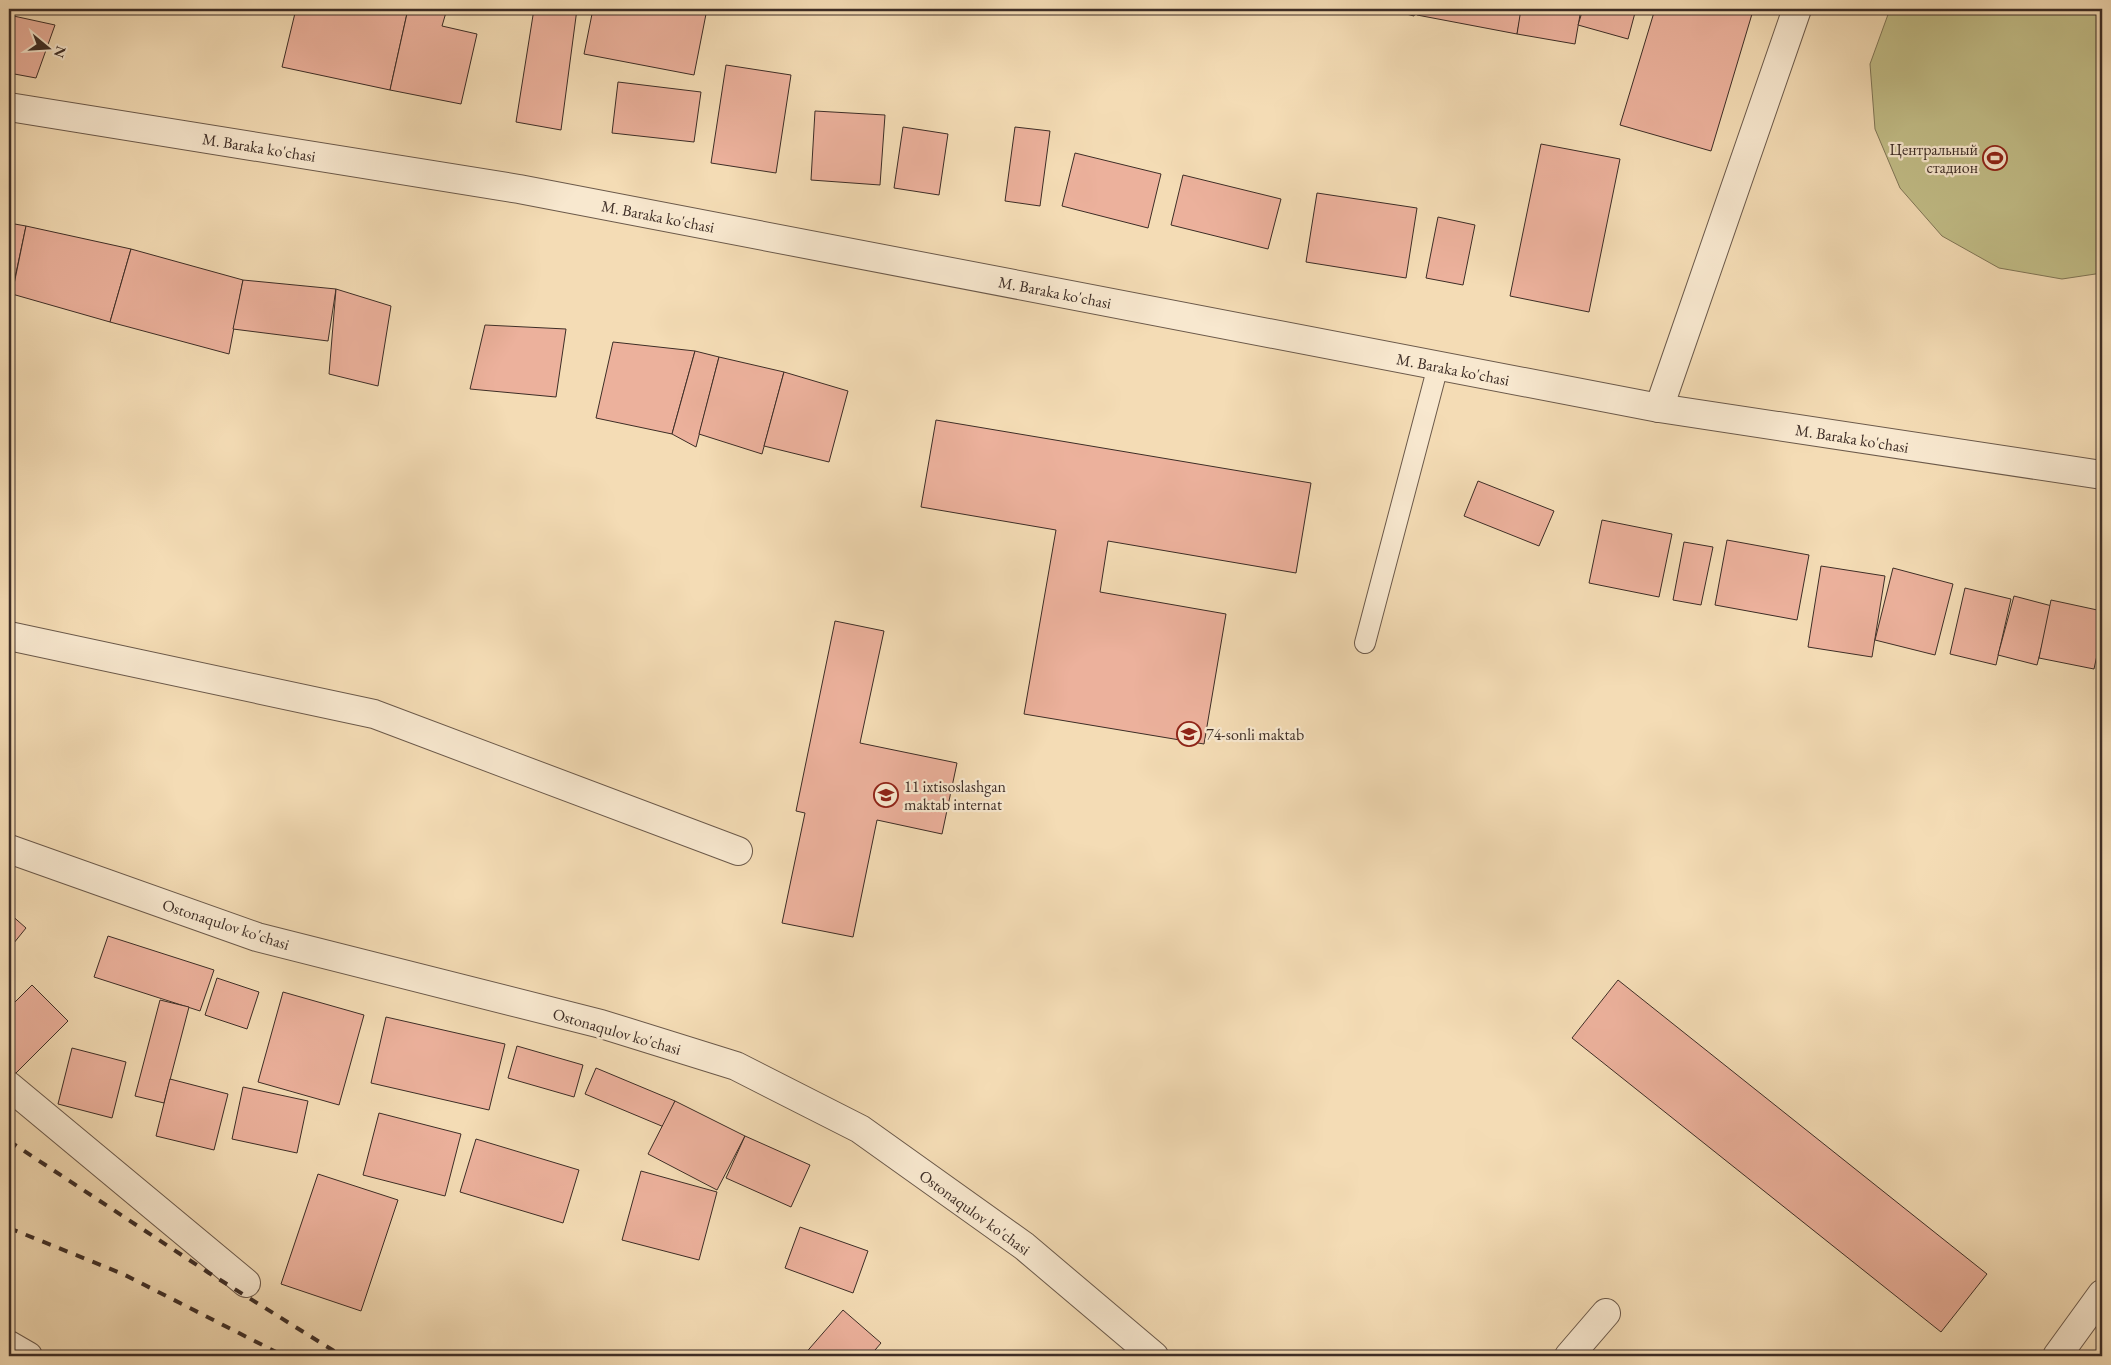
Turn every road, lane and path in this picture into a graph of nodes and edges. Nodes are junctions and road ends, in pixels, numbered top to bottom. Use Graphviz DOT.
graph roads {
  1 [pos="1797,9"];
  2 [pos="9,107"];
  3 [pos="1438,366"];
  4 [pos="1659,408"];
  5 [pos="2102,475"];
  6 [pos="9,636"];
  7 [pos="1365,642"];
  8 [pos="9,849"];
  9 [pos="738,851"];
  10 [pos="9,1086"];
  11 [pos="246,1283"];
  12 [pos="2102,1294"];
  13 [pos="1606,1313"];
  14 [pos="9,1345"];
  15 [pos="28,1356"];
  16 [pos="1154,1356"];
  17 [pos="1569,1356"];
  18 [pos="2057,1356"];
  1 -- 4 [label="street"];
  2 -- 3 [label="street, M. Baraka ko'chasi"];
  3 -- 4 [label="street, M. Baraka ko'chasi"];
  3 -- 7 [label="lane"];
  4 -- 5 [label="street, M. Baraka ko'chasi"];
  6 -- 9 [label="street"];
  8 -- 16 [label="street, Ostonaqulov ko'chasi"];
  10 -- 11 [label="street"];
  12 -- 18 [label="street"];
  13 -- 17 [label="street"];
  14 -- 15 [label="street"];
}
